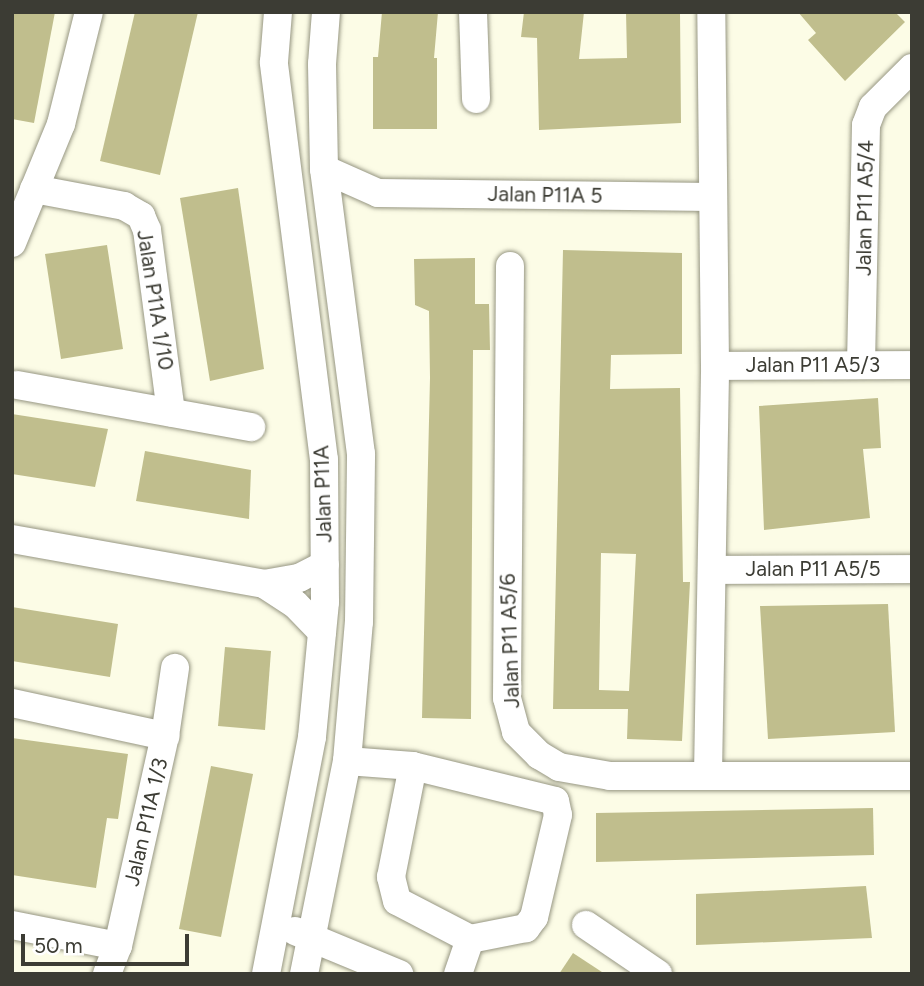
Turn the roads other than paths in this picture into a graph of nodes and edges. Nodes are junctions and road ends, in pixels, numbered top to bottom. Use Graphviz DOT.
graph roads {
  1 [pos="89,12"];
  2 [pos="278,12"];
  3 [pos="326,12"];
  4 [pos="473,12"];
  5 [pos="711,12"];
  6 [pos="912,68"];
  7 [pos="476,99"];
  8 [pos="324,169"];
  9 [pos="34,189"];
  10 [pos="377,193"];
  11 [pos="712,197"];
  12 [pos="329,215"];
  13 [pos="12,243"];
  14 [pos="510,266"];
  15 [pos="861,364"];
  16 [pos="912,365"];
  17 [pos="715,366"];
  18 [pos="17,385"];
  19 [pos="171,412"];
  20 [pos="251,427"];
  21 [pos="12,539"];
  22 [pos="325,565"];
  23 [pos="912,569"];
  24 [pos="714,570"];
  25 [pos="264,584"];
  26 [pos="322,632"];
  27 [pos="175,668"];
  28 [pos="12,703"];
  29 [pos="165,736"];
  30 [pos="347,761"];
  31 [pos="413,766"];
  32 [pos="708,774"];
  33 [pos="912,776"];
  34 [pos="12,925"];
  35 [pos="586,925"];
  36 [pos="279,926"];
  37 [pos="313,936"];
  38 [pos="470,940"];
  39 [pos="118,946"];
  40 [pos="268,966"];
  41 [pos="312,971"];
  42 [pos="107,974"];
  43 [pos="399,974"];
  44 [pos="458,974"];
  45 [pos="658,974"];
  1 -- 9 [label="street"];
  2 -- 22 [label="street, Jalan P11A"];
  3 -- 8 [label="street, Jalan P11A"];
  4 -- 7 [label="street"];
  5 -- 11 [label="street"];
  6 -- 15 [label="street, Jalan P11 A5/4"];
  8 -- 10 [label="street, Jalan P11A 5"];
  8 -- 12 [label="street, Jalan P11A"];
  9 -- 13 [label="street"];
  9 -- 19 [label="street, Jalan P11A 1/10"];
  10 -- 11 [label="street, Jalan P11A 5"];
  10 -- 12 [label="street, Jalan P11A 5"];
  11 -- 17 [label="street"];
  12 -- 30 [label="street, Jalan P11A"];
  14 -- 32 [label="street, Jalan P11 A5/6"];
  15 -- 16 [label="street, Jalan P11 A5/3"];
  15 -- 17 [label="street, Jalan P11 A5/3"];
  17 -- 24 [label="street"];
  18 -- 19 [label="street"];
  19 -- 20 [label="street"];
  21 -- 25 [label="street"];
  22 -- 25 [label="street"];
  22 -- 26 [label="street, Jalan P11A"];
  23 -- 24 [label="street, Jalan P11 A5/5"];
  24 -- 32 [label="street"];
  25 -- 26 [label="street"];
  26 -- 36 [label="street, Jalan P11A"];
  27 -- 29 [label="street, Jalan P11A 1/3"];
  28 -- 29 [label="street"];
  29 -- 39 [label="street, Jalan P11A 1/3"];
  30 -- 31 [label="street"];
  30 -- 37 [label="street, Jalan P11A"];
  31 -- 38 [label="street"];
  31 -- 38 [label="street"];
  32 -- 33 [label="street, Jalan P11 A5/6"];
  34 -- 39 [label="street"];
  35 -- 45 [label="street"];
  36 -- 37 [label="street"];
  36 -- 40 [label="street, Jalan P11A"];
  37 -- 41 [label="street, Jalan P11A"];
  37 -- 43 [label="street"];
  38 -- 44 [label="street"];
  39 -- 42 [label="street, Jalan P11A 1/3"];
  40 -- 41 [label="street"];
}
